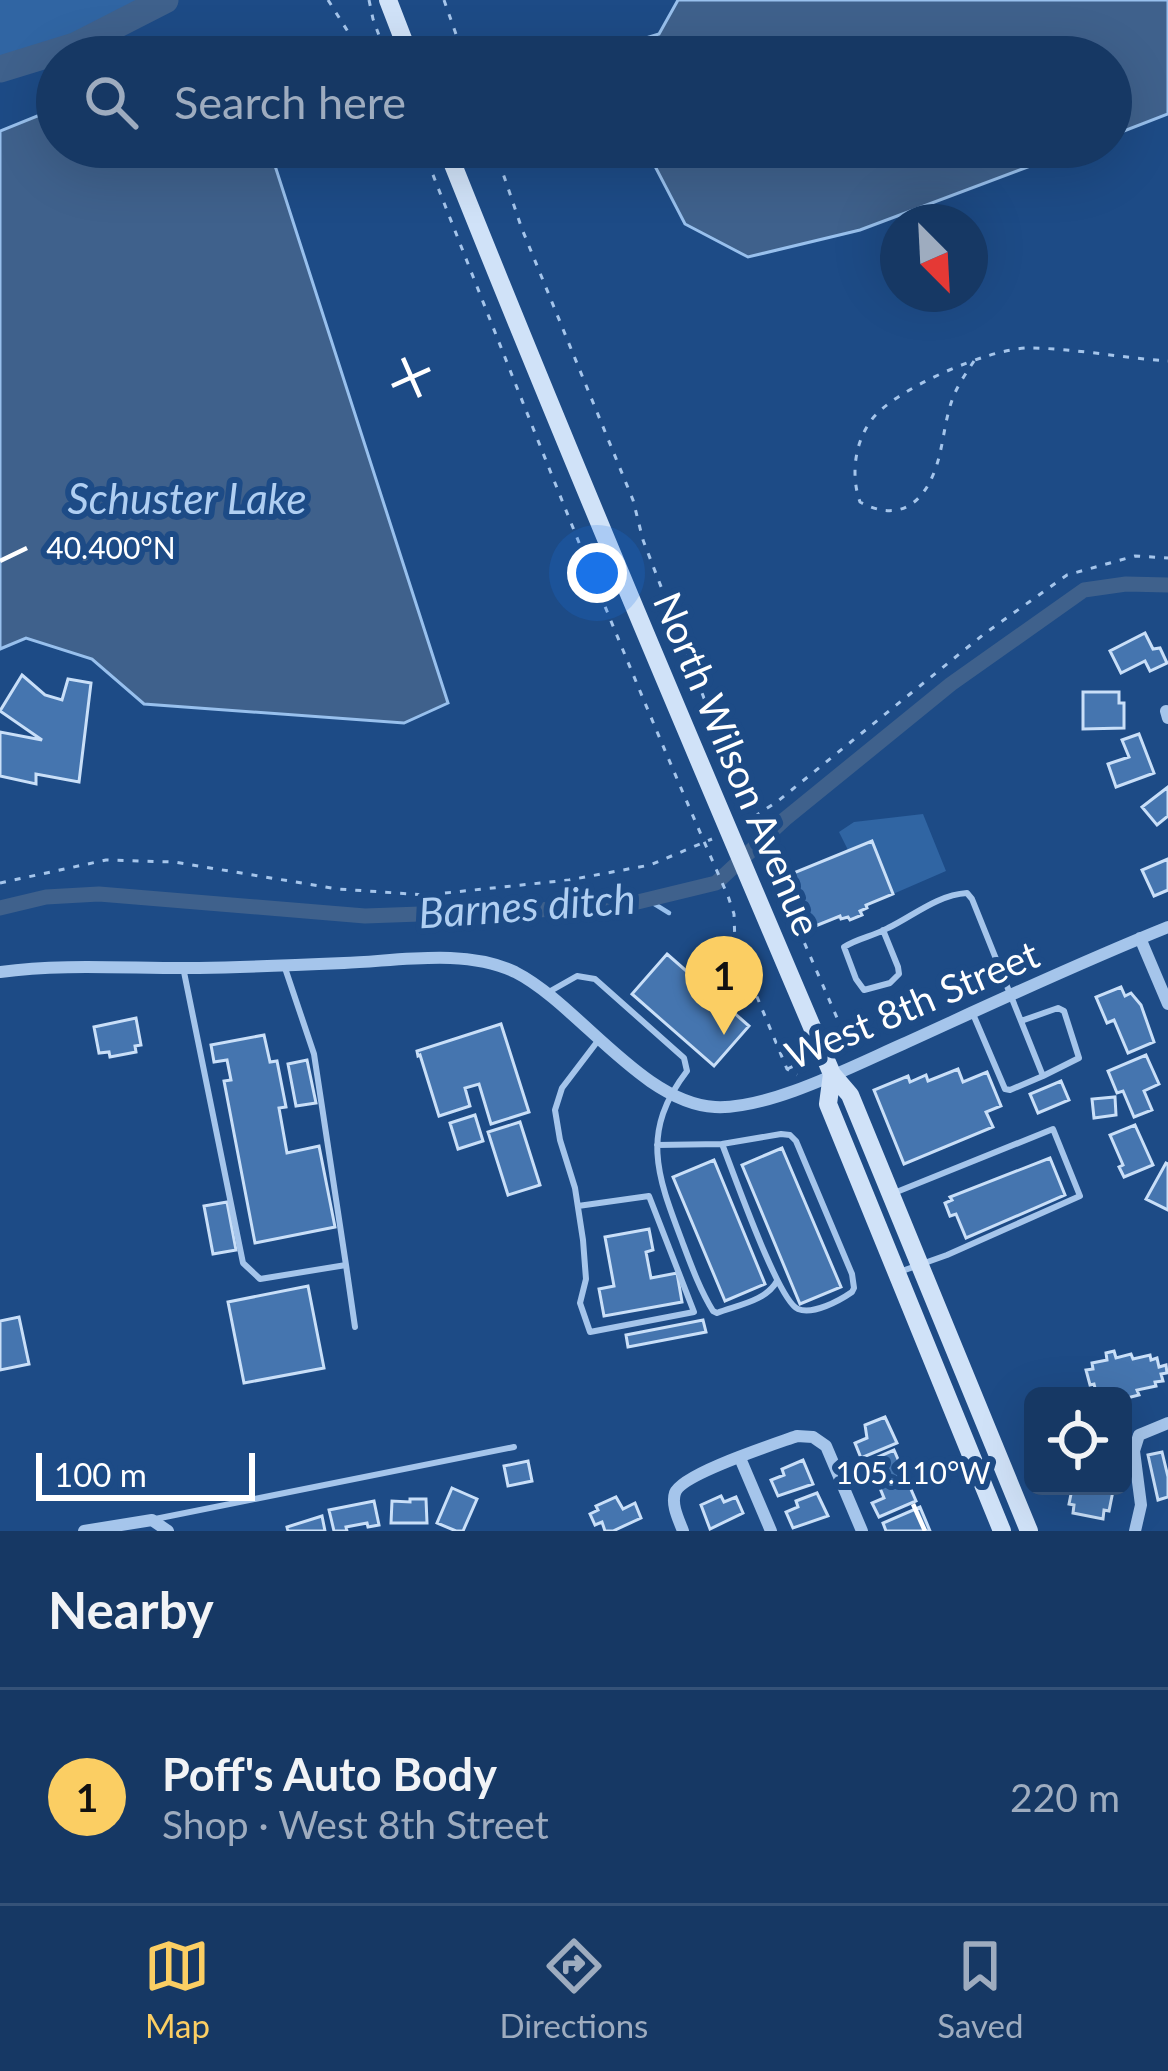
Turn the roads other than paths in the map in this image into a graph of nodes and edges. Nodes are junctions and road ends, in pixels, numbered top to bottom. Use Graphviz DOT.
graph roads {
  1 [pos="388,0"];
  2 [pos="402,36"];
  3 [pos="454,168"];
  4 [pos="1168,927"];
  5 [pos="883,930"];
  6 [pos="1140,938"];
  7 [pos="284,966"];
  8 [pos="183,968"];
  9 [pos="0,972"];
  10 [pos="547,994"];
  11 [pos="1011,995"];
  12 [pos="1168,1004"];
  13 [pos="972,1012"];
  14 [pos="1022,1021"];
  15 [pos="600,1039"];
  16 [pos="832,1074"];
  17 [pos="1043,1076"];
  18 [pos="670,1093"];
  19 [pos="722,1144"];
  20 [pos="657,1145"];
  21 [pos="890,1195"];
  22 [pos="578,1207"];
  23 [pos="920,1264"];
  24 [pos="346,1265"];
  25 [pos="897,1273"];
  26 [pos="777,1281"];
  27 [pos="355,1328"];
  28 [pos="1168,1423"];
  29 [pos="514,1447"];
  30 [pos="740,1458"];
  31 [pos="152,1520"];
  32 [pos="84,1531"];
  33 [pos="168,1531"];
  34 [pos="683,1531"];
  35 [pos="771,1531"];
  36 [pos="862,1531"];
  37 [pos="1002,1531"];
  38 [pos="1029,1531"];
  39 [pos="1135,1531"];
  1 -- 2 [label="main road"];
  3 -- 16 [label="main road, North Wilson Avenue"];
  4 -- 6 [label="street, West 8th Street"];
  5 -- 5 [label="lane"];
  5 -- 11 [label="lane"];
  6 -- 11 [label="street, West 8th Street"];
  6 -- 12 [label="street"];
  7 -- 8 [label="street, West 8th Street"];
  7 -- 10 [label="street, West 8th Street"];
  7 -- 24 [label="lane"];
  8 -- 9 [label="street, West 8th Street"];
  8 -- 24 [label="lane"];
  10 -- 15 [label="street, West 8th Street"];
  10 -- 18 [label="lane"];
  11 -- 13 [label="street, West 8th Street"];
  11 -- 14 [label="lane"];
  13 -- 16 [label="street, West 8th Street"];
  13 -- 17 [label="lane"];
  14 -- 17 [label="lane"];
  14 -- 17 [label="lane"];
  15 -- 18 [label="street, West 8th Street"];
  15 -- 22 [label="lane"];
  16 -- 18 [label="street, West 8th Street"];
  16 -- 21 [label="main road, North Wilson Avenue"];
  16 -- 25 [label="main road, North Wilson Avenue"];
  18 -- 20 [label="lane"];
  19 -- 20 [label="lane"];
  19 -- 26 [label="lane"];
  19 -- 26 [label="lane"];
  20 -- 26 [label="lane"];
  21 -- 23 [label="main road, North Wilson Avenue"];
  21 -- 23 [label="lane"];
  22 -- 22 [label="lane"];
  23 -- 25 [label="lane"];
  23 -- 38 [label="main road, North Wilson Avenue"];
  24 -- 27 [label="lane"];
  25 -- 37 [label="main road, North Wilson Avenue"];
  28 -- 39 [label="street"];
  29 -- 31 [label="lane"];
  30 -- 34 [label="street"];
  30 -- 35 [label="street"];
  30 -- 36 [label="street"];
  31 -- 32 [label="street"];
  31 -- 33 [label="street"];
}
